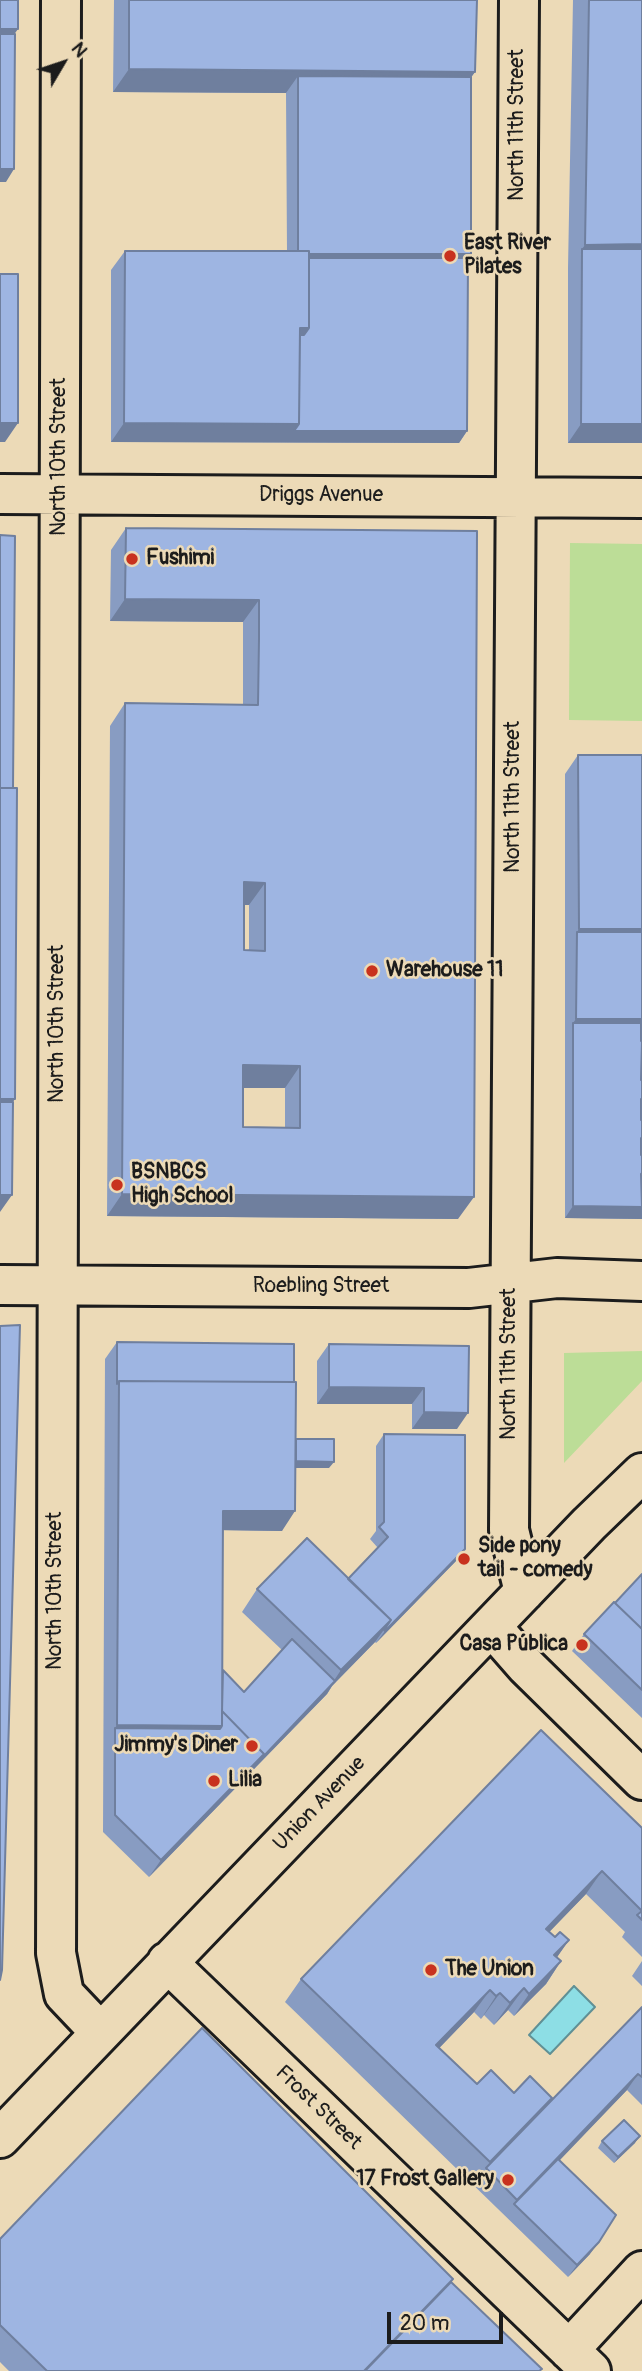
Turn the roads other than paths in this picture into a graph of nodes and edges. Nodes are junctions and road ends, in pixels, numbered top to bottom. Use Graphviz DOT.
graph roads {
  1 [pos="61,0"];
  2 [pos="519,0"];
  3 [pos="0,494"];
  4 [pos="59,495"];
  5 [pos="516,497"];
  6 [pos="642,498"];
  7 [pos="642,1280"];
  8 [pos="511,1284"];
  9 [pos="0,1285"];
  10 [pos="58,1285"];
  11 [pos="642,1473"];
  12 [pos="524,1592"];
  13 [pos="491,1626"];
  14 [pos="642,1780"];
  15 [pos="167,1962"];
  16 [pos="100,2032"];
  17 [pos="0,2138"];
  18 [pos="642,2271"];
  19 [pos="580,2361"];
  1 -- 4 [label="street, North 10th Street"];
  2 -- 5 [label="street, North 11th Street"];
  3 -- 4 [label="street, Driggs Avenue"];
  4 -- 5 [label="street, Driggs Avenue"];
  4 -- 10 [label="street, North 10th Street"];
  5 -- 6 [label="street, Driggs Avenue"];
  5 -- 8 [label="street, North 11th Street"];
  7 -- 8 [label="street, Roebling Street"];
  8 -- 10 [label="street, Roebling Street"];
  8 -- 12 [label="street, North 11th Street"];
  9 -- 10 [label="street, Roebling Street"];
  10 -- 16 [label="street, North 10th Street"];
  11 -- 12 [label="street, Union Avenue"];
  12 -- 13 [label="street, Union Avenue"];
  13 -- 14 [label="street"];
  13 -- 15 [label="street, Union Avenue"];
  15 -- 16 [label="street, Union Avenue"];
  15 -- 19 [label="street, Frost Street"];
  16 -- 17 [label="street, Union Avenue"];
  18 -- 19 [label="street"];
}
